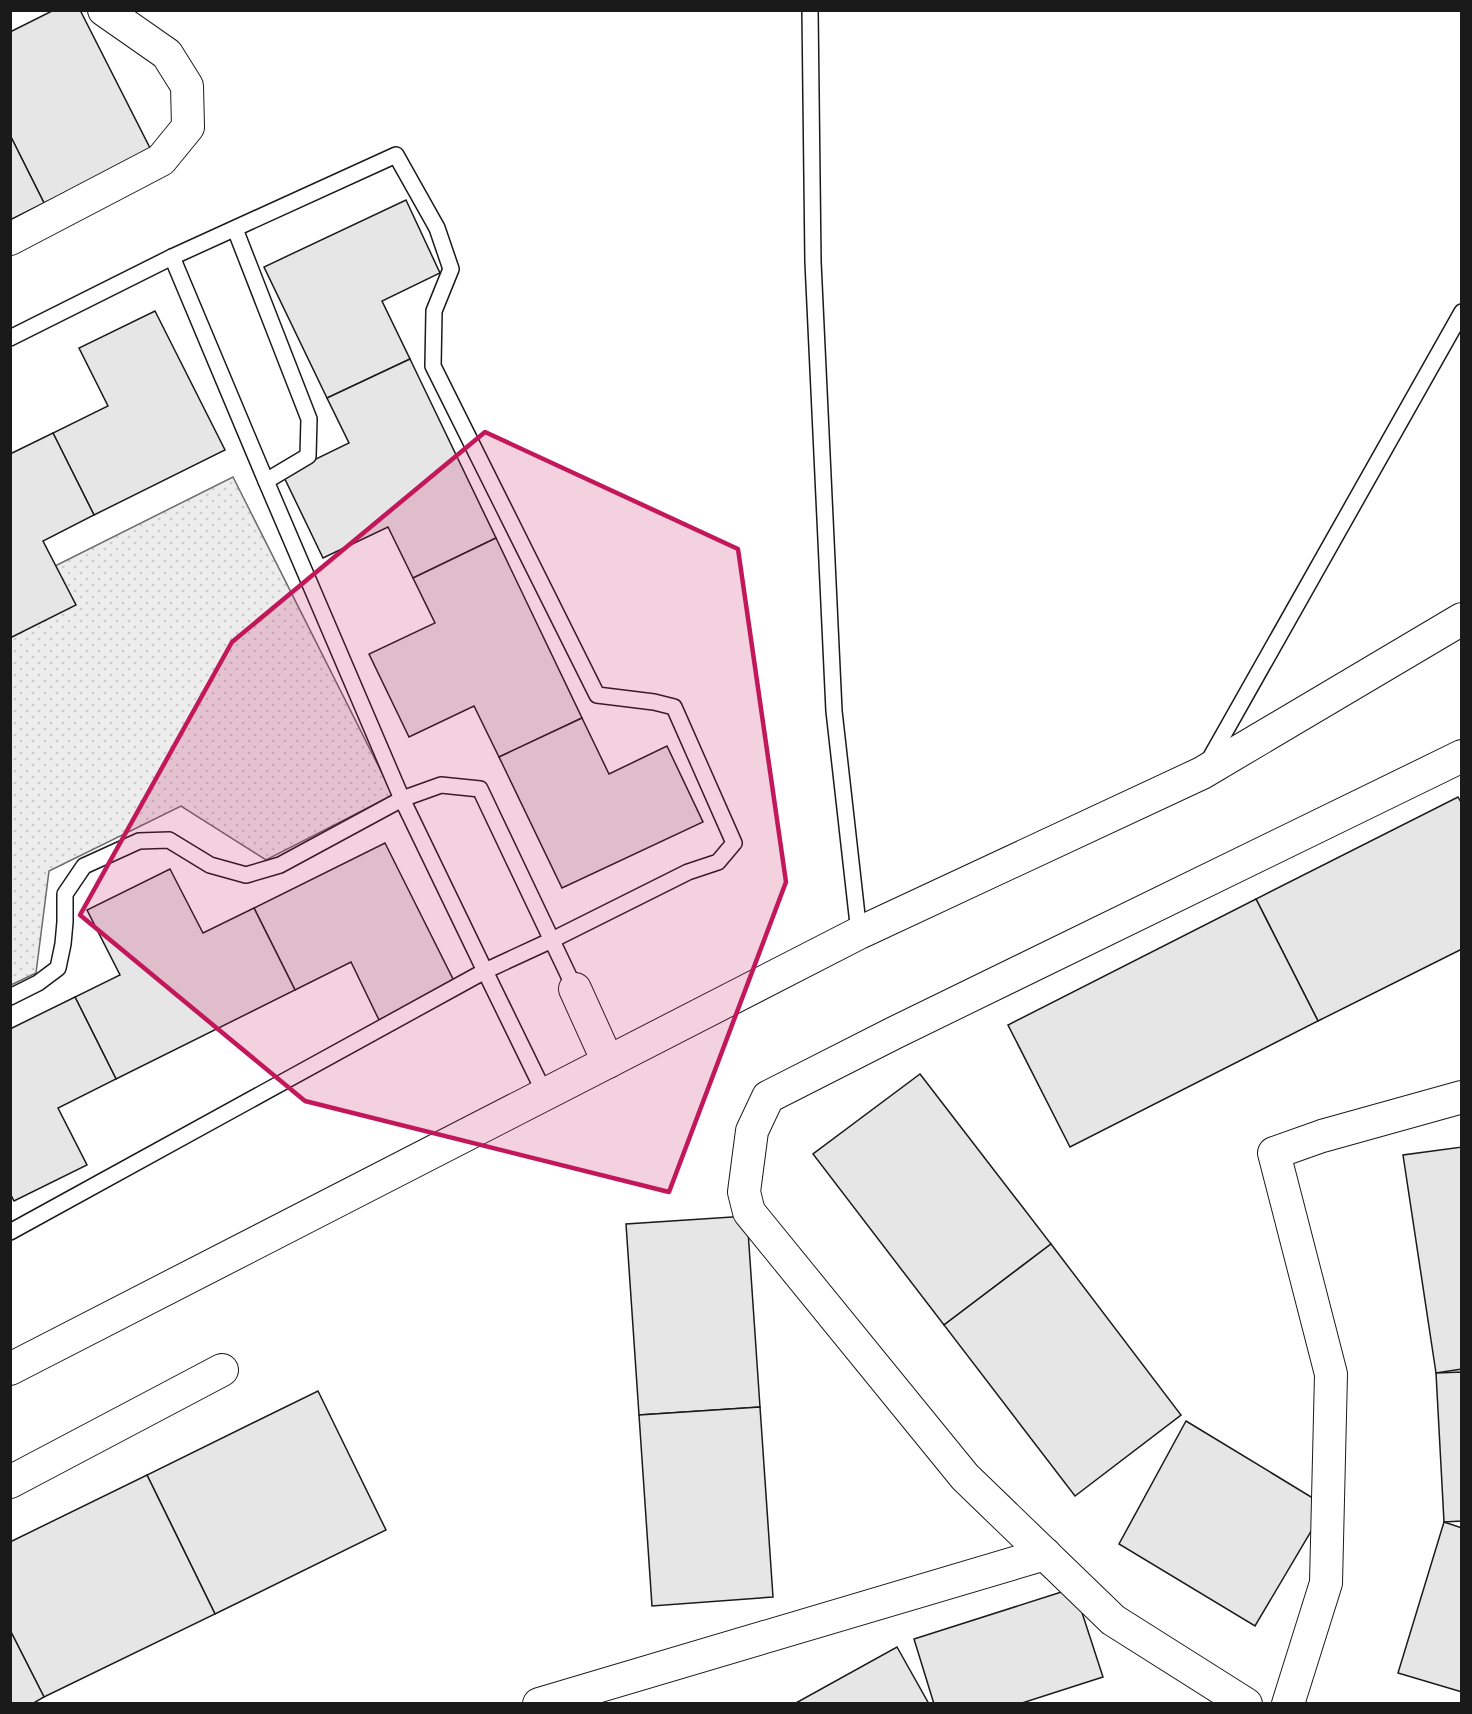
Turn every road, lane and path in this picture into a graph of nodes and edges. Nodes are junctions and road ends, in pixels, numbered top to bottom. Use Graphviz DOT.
graph roads {
  1 [pos="104,10"];
  2 [pos="810,10"];
  3 [pos="235,228"];
  4 [pos="10,239"];
  5 [pos="172,257"];
  6 [pos="1461,312"];
  7 [pos="10,338"];
  8 [pos="266,481"];
  9 [pos="1461,619"];
  10 [pos="1461,756"];
  11 [pos="1202,773"];
  12 [pos="402,799"];
  13 [pos="859,933"];
  14 [pos="552,940"];
  15 [pos="485,971"];
  16 [pos="575,989"];
  17 [pos="10,997"];
  18 [pos="608,1062"];
  19 [pos="545,1094"];
  20 [pos="1461,1097"];
  21 [pos="10,1232"];
  22 [pos="10,1369"];
  23 [pos="222,1370"];
  24 [pos="10,1482"];
  25 [pos="1046,1554"];
  26 [pos="539,1704"];
  27 [pos="1246,1704"];
  28 [pos="1288,1704"];
  1 -- 4 [label="street"];
  2 -- 13 [label="lane"];
  3 -- 5 [label="lane"];
  3 -- 8 [label="lane"];
  3 -- 14 [label="lane"];
  5 -- 7 [label="lane"];
  5 -- 8 [label="lane"];
  6 -- 11 [label="lane"];
  8 -- 12 [label="lane"];
  9 -- 11 [label="street"];
  10 -- 25 [label="street"];
  11 -- 13 [label="street"];
  12 -- 14 [label="lane"];
  12 -- 15 [label="lane"];
  12 -- 17 [label="lane"];
  13 -- 18 [label="street"];
  14 -- 15 [label="lane"];
  14 -- 16 [label="lane"];
  15 -- 19 [label="lane"];
  15 -- 21 [label="lane"];
  16 -- 18 [label="street"];
  18 -- 19 [label="street"];
  19 -- 22 [label="street"];
  20 -- 28 [label="street"];
  23 -- 24 [label="street"];
  25 -- 26 [label="street"];
  25 -- 27 [label="street"];
}
